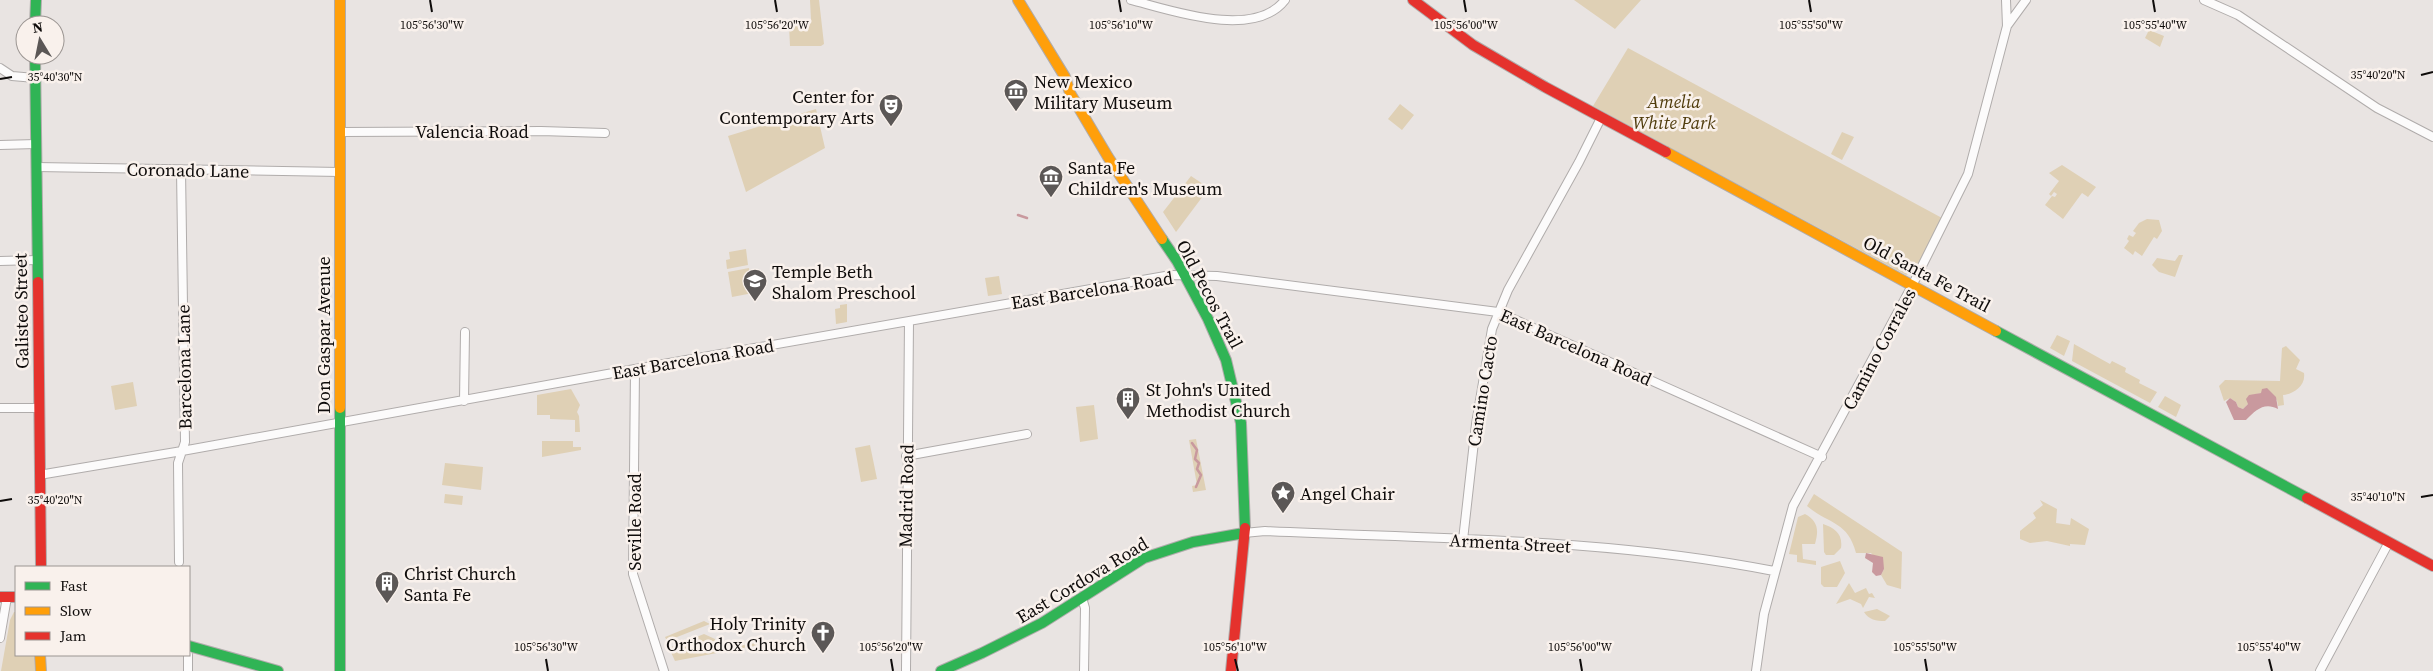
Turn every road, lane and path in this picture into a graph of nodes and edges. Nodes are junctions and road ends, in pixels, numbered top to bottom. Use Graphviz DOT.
graph roads {
  1 [pos="36,0"];
  2 [pos="340,0"];
  3 [pos="1018,0"];
  4 [pos="1131,0"];
  5 [pos="1285,0"];
  6 [pos="1412,0"];
  7 [pos="2006,0"];
  8 [pos="2026,0"];
  9 [pos="2204,0"];
  10 [pos="35,15"];
  11 [pos="2007,26"];
  12 [pos="35,65"];
  13 [pos="0,68"];
  14 [pos="35,78"];
  15 [pos="1601,118"];
  16 [pos="340,132"];
  17 [pos="605,133"];
  18 [pos="2433,137"];
  19 [pos="36,144"];
  20 [pos="0,145"];
  21 [pos="36,167"];
  22 [pos="181,170"];
  23 [pos="340,172"];
  24 [pos="37,260"];
  25 [pos="0,261"];
  26 [pos="1184,275"];
  27 [pos="1913,284"];
  28 [pos="1498,312"];
  29 [pos="909,321"];
  30 [pos="465,332"];
  31 [pos="635,369"];
  32 [pos="464,401"];
  33 [pos="0,408"];
  34 [pos="38,408"];
  35 [pos="339,422"];
  36 [pos="1027,434"];
  37 [pos="182,451"];
  38 [pos="906,456"];
  39 [pos="1822,456"];
  40 [pos="39,475"];
  41 [pos="1244,533"];
  42 [pos="1463,540"];
  43 [pos="2389,542"];
  44 [pos="179,562"];
  45 [pos="41,566"];
  46 [pos="2433,566"];
  47 [pos="1774,571"];
  48 [pos="8,597"];
  49 [pos="1082,598"];
  50 [pos="0,638"];
  51 [pos="190,646"];
  52 [pos="40,656"];
  53 [pos="188,656"];
  54 [pos="40,671"];
  55 [pos="188,671"];
  56 [pos="278,671"];
  57 [pos="340,671"];
  58 [pos="664,671"];
  59 [pos="906,671"];
  60 [pos="941,671"];
  61 [pos="1084,671"];
  62 [pos="1231,671"];
  63 [pos="1756,671"];
  64 [pos="2320,671"];
  1 -- 10 [label="street"];
  2 -- 16 [label="street, Don Gaspar Avenue"];
  3 -- 26 [label="street, Old Pecos Trail"];
  4 -- 5 [label="street"];
  6 -- 15 [label="street, Old Santa Fe Trail"];
  7 -- 11 [label="street, Camino Corrales"];
  8 -- 11 [label="street, Camino Corrales"];
  9 -- 18 [label="street"];
  11 -- 27 [label="street, Camino Corrales"];
  12 -- 14 [label="street, Galisteo Street"];
  13 -- 14 [label="street"];
  14 -- 19 [label="street, Galisteo Street"];
  15 -- 27 [label="street, Old Santa Fe Trail"];
  15 -- 28 [label="street, Camino Cacto"];
  16 -- 17 [label="street, Valencia Road"];
  16 -- 23 [label="street, Don Gaspar Avenue"];
  19 -- 20 [label="street"];
  19 -- 21 [label="street, Galisteo Street"];
  21 -- 22 [label="street, Coronado Lane"];
  21 -- 24 [label="street, Galisteo Street"];
  22 -- 23 [label="street, Coronado Lane"];
  22 -- 37 [label="street, Barcelona Lane"];
  23 -- 35 [label="street, Don Gaspar Avenue"];
  24 -- 25 [label="street"];
  24 -- 34 [label="street, Galisteo Street"];
  26 -- 28 [label="street, East Barcelona Road"];
  26 -- 29 [label="street, East Barcelona Road"];
  26 -- 41 [label="street, Old Pecos Trail"];
  27 -- 39 [label="street, Camino Corrales"];
  27 -- 43 [label="street, Old Santa Fe Trail"];
  28 -- 39 [label="street, East Barcelona Road"];
  28 -- 42 [label="street, Camino Cacto"];
  29 -- 31 [label="street, East Barcelona Road"];
  29 -- 38 [label="street, Madrid Road"];
  30 -- 32 [label="street"];
  31 -- 32 [label="street, East Barcelona Road"];
  31 -- 58 [label="street, Seville Road"];
  32 -- 35 [label="street, East Barcelona Road"];
  33 -- 34 [label="street"];
  34 -- 40 [label="street, Galisteo Street"];
  35 -- 37 [label="street, East Barcelona Road"];
  35 -- 57 [label="street, Don Gaspar Avenue"];
  36 -- 38 [label="street"];
  37 -- 40 [label="street, East Barcelona Road"];
  37 -- 44 [label="street, Barcelona Lane"];
  38 -- 59 [label="street, Madrid Road"];
  39 -- 47 [label="street, Camino Corrales"];
  40 -- 45 [label="street, Galisteo Street"];
  41 -- 42 [label="street, Armenta Street"];
  41 -- 49 [label="street, East Cordova Road"];
  41 -- 62 [label="street, Old Pecos Trail"];
  42 -- 47 [label="street, Armenta Street"];
  43 -- 46 [label="street, Old Santa Fe Trail"];
  43 -- 64 [label="street"];
  47 -- 63 [label="street, Camino Corrales"];
  48 -- 50 [label="street"];
  49 -- 60 [label="street, East Cordova Road"];
  49 -- 61 [label="street"];
  51 -- 56 [label="street"];
  52 -- 54 [label="street"];
  53 -- 55 [label="street"];
}
